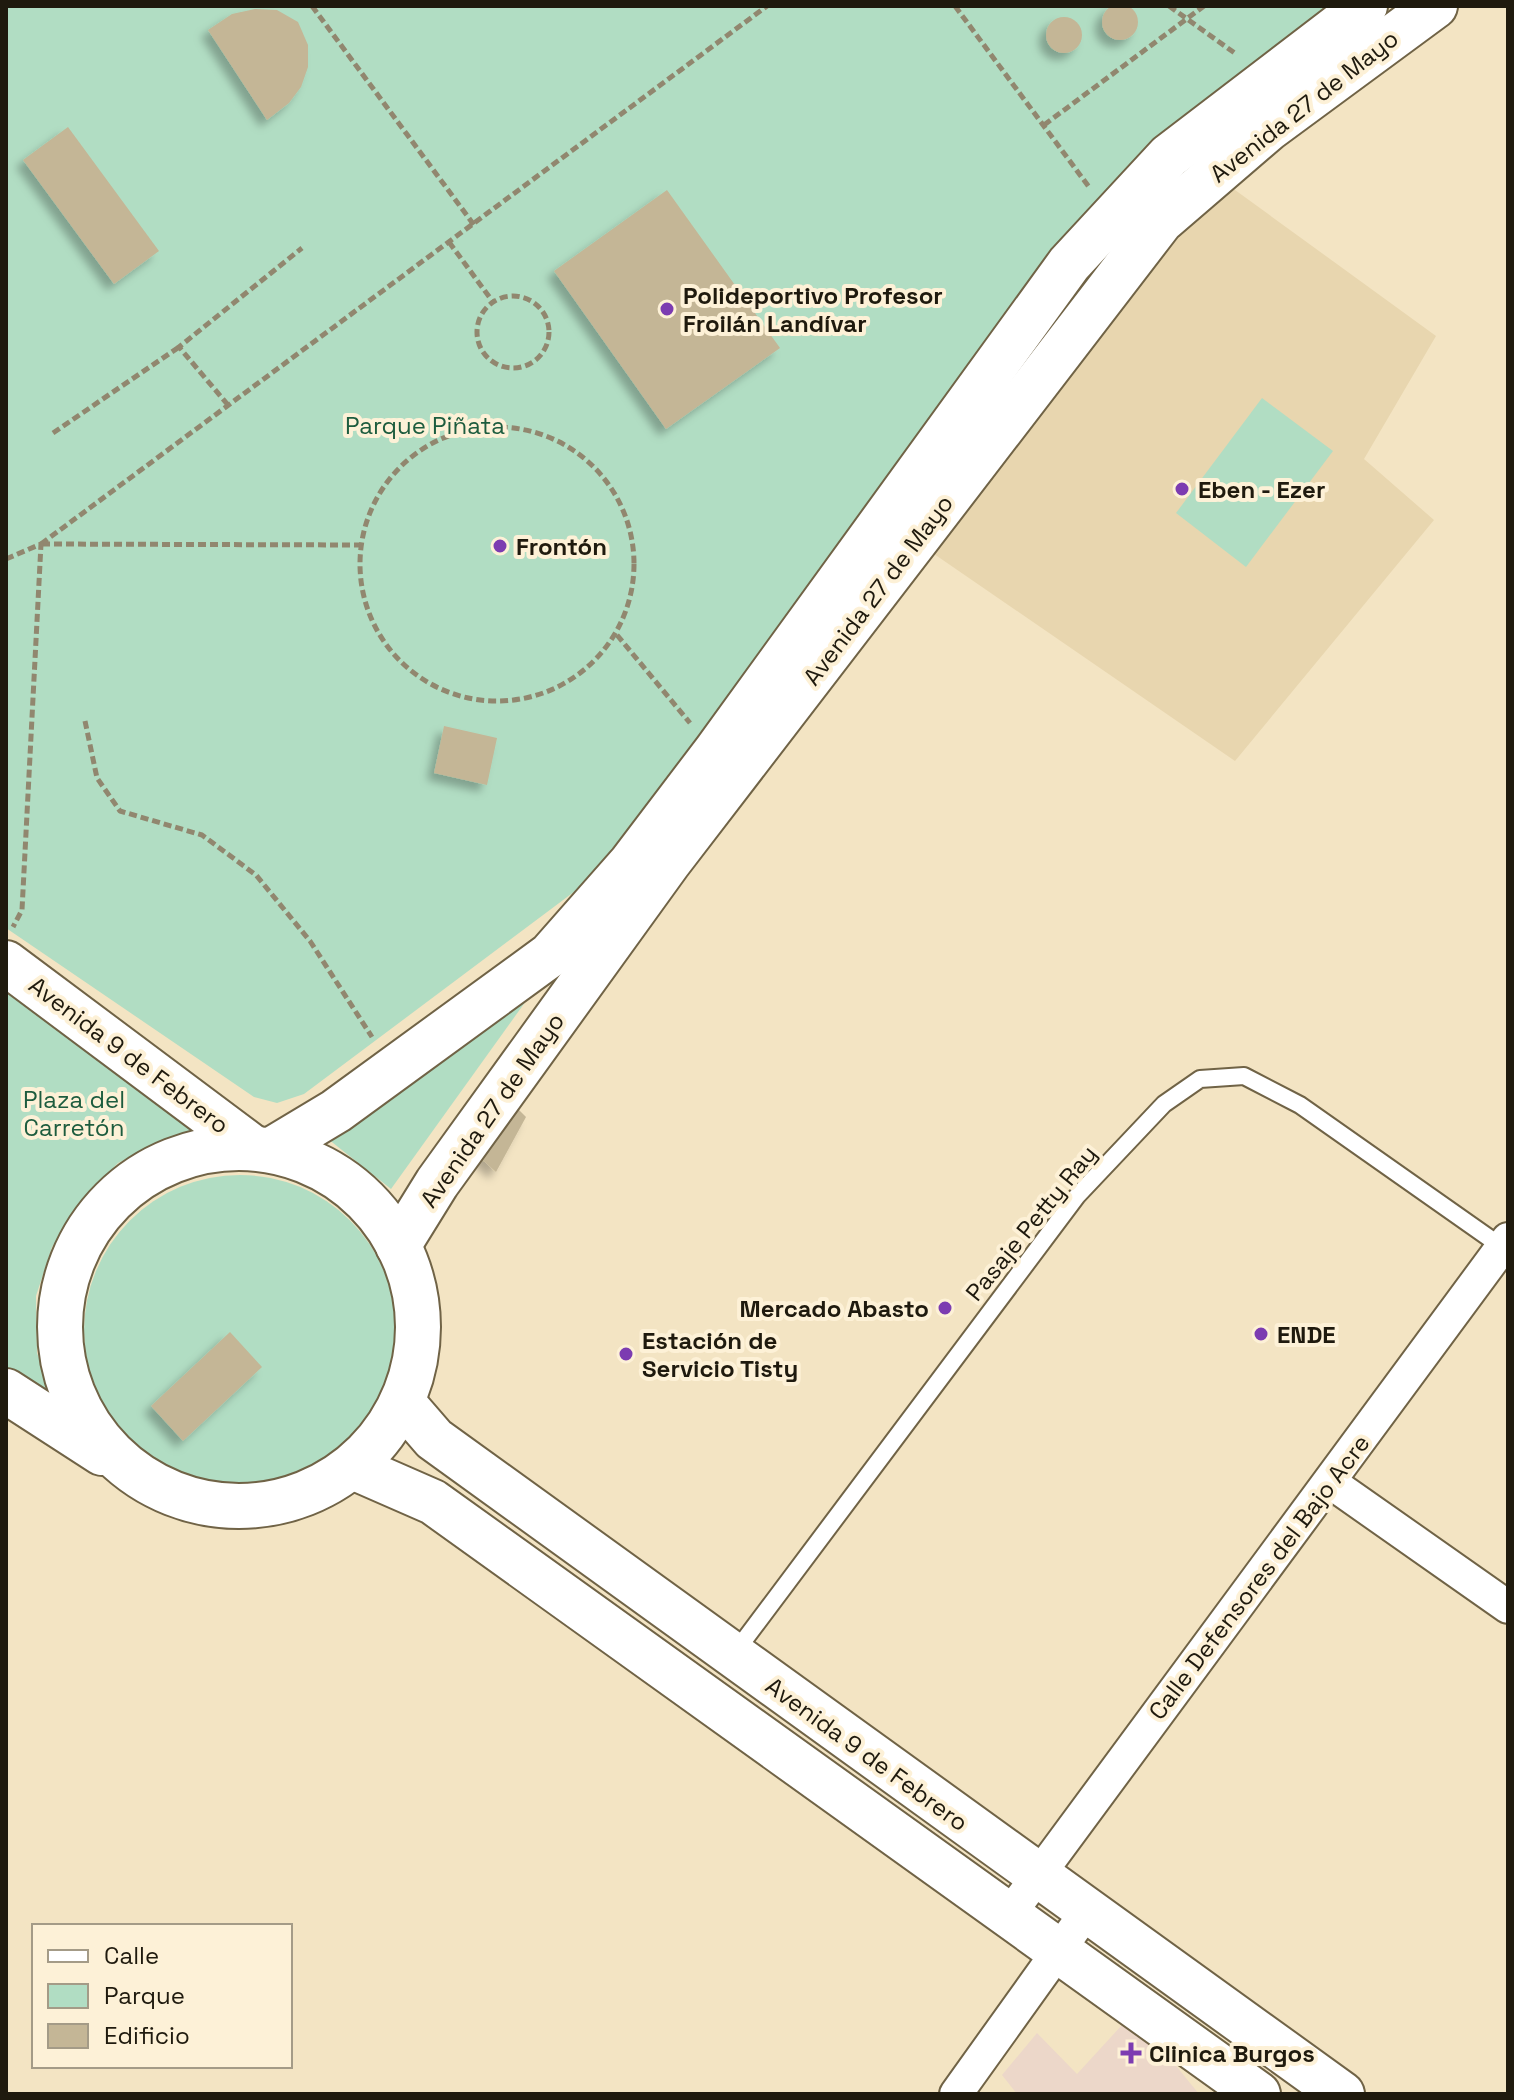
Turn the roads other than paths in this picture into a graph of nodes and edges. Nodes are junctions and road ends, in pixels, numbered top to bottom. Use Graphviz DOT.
graph roads {
  1 [pos="1365,6"];
  2 [pos="1435,6"];
  3 [pos="6,963"];
  4 [pos="262,1149"];
  5 [pos="1505,1243"];
  6 [pos="398,1246"];
  7 [pos="6,1391"];
  8 [pos="402,1402"];
  9 [pos="124,1467"];
  10 [pos="353,1467"];
  11 [pos="1330,1482"];
  12 [pos="1508,1607"];
  13 [pos="732,1656"];
  14 [pos="1036,1875"];
  15 [pos="1087,1911"];
  16 [pos="1009,1915"];
  17 [pos="1059,1951"];
  18 [pos="956,2094"];
  19 [pos="1258,2094"];
  20 [pos="1342,2094"];
  1 -- 4 [label="main road, Avenida 27 de Mayo"];
  2 -- 6 [label="main road, Avenida 27 de Mayo"];
  3 -- 4 [label="main road, Avenida 9 de Febrero"];
  4 -- 6 [label="main road"];
  4 -- 9 [label="main road"];
  5 -- 11 [label="street, Calle Defensores del Bajo Acre"];
  5 -- 13 [label="lane, Pasaje Petty Ray"];
  6 -- 8 [label="main road"];
  7 -- 9 [label="main road"];
  8 -- 10 [label="main road"];
  8 -- 13 [label="main road, Avenida 9 de Febrero"];
  9 -- 10 [label="main road"];
  10 -- 16 [label="main road, Avenida 9 de Febrero"];
  11 -- 12 [label="street"];
  11 -- 14 [label="street, Calle Defensores del Bajo Acre"];
  13 -- 14 [label="main road, Avenida 9 de Febrero"];
  14 -- 15 [label="main road, Avenida 9 de Febrero"];
  14 -- 16 [label="street, Calle Defensores del Bajo Acre"];
  15 -- 17 [label="street"];
  15 -- 20 [label="main road, Avenida 9 de Febrero"];
  16 -- 17 [label="main road, Avenida 9 de Febrero"];
  17 -- 18 [label="street"];
  17 -- 19 [label="main road, Avenida 9 de Febrero"];
}
